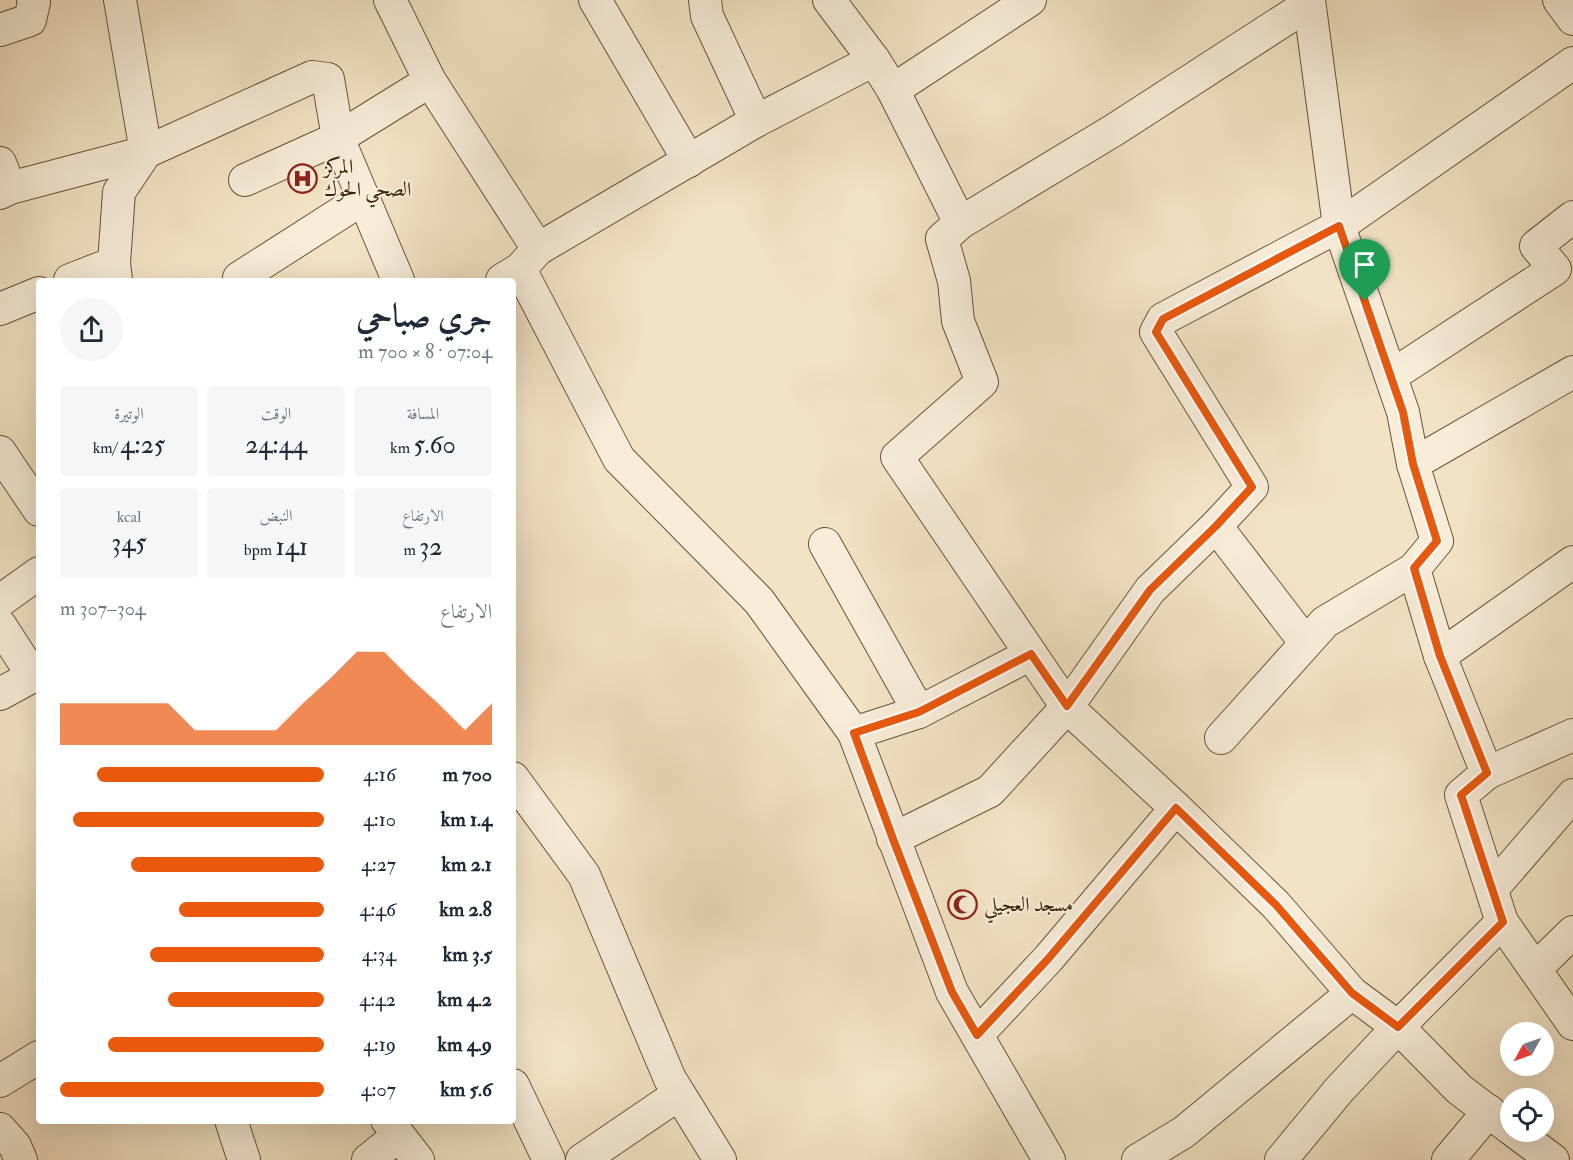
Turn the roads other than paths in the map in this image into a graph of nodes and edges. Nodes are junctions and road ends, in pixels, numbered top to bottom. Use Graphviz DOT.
graph roads {
  1 [pos="33,0"];
  2 [pos="120,0"];
  3 [pos="390,0"];
  4 [pos="595,0"];
  5 [pos="705,0"];
  6 [pos="829,0"];
  7 [pos="1030,0"];
  8 [pos="1559,0"];
  9 [pos="1309,2"];
  10 [pos="1573,19"];
  11 [pos="0,30"];
  12 [pos="874,60"];
  13 [pos="1573,63"];
  14 [pos="430,81"];
  15 [pos="893,90"];
  16 [pos="756,121"];
  17 [pos="338,138"];
  18 [pos="146,152"];
  19 [pos="689,160"];
  20 [pos="245,180"];
  21 [pos="3,181"];
  22 [pos="364,198"];
  23 [pos="1573,216"];
  24 [pos="960,223"];
  25 [pos="1339,226"];
  26 [pos="520,266"];
  27 [pos="115,272"];
  28 [pos="81,278"];
  29 [pos="239,278"];
  30 [pos="398,278"];
  31 [pos="36,294"];
  32 [pos="0,309"];
  33 [pos="1573,372"];
  34 [pos="1391,376"];
  35 [pos="0,452"];
  36 [pos="1413,464"];
  37 [pos="36,506"];
  38 [pos="1216,526"];
  39 [pos="825,544"];
  40 [pos="1573,562"];
  41 [pos="1414,568"];
  42 [pos="36,575"];
  43 [pos="0,601"];
  44 [pos="0,625"];
  45 [pos="1305,642"];
  46 [pos="1031,654"];
  47 [pos="1440,656"];
  48 [pos="36,674"];
  49 [pos="0,694"];
  50 [pos="1067,706"];
  51 [pos="919,712"];
  52 [pos="854,733"];
  53 [pos="1573,735"];
  54 [pos="1221,738"];
  55 [pos="1487,773"];
  56 [pos="516,782"];
  57 [pos="1573,795"];
  58 [pos="1176,808"];
  59 [pos="893,839"];
  60 [pos="1492,889"];
  61 [pos="1503,922"];
  62 [pos="1573,932"];
  63 [pos="1535,969"];
  64 [pos="1352,993"];
  65 [pos="1573,1024"];
  66 [pos="1398,1027"];
  67 [pos="977,1035"];
  68 [pos="36,1059"];
  69 [pos="0,1081"];
  70 [pos="516,1091"];
  71 [pos="679,1094"];
  72 [pos="1500,1120"];
  73 [pos="232,1124"];
  74 [pos="392,1128"];
  75 [pos="0,1129"];
  76 [pos="1529,1142"];
  77 [pos="21,1160"];
  78 [pos="244,1160"];
  79 [pos="368,1160"];
  80 [pos="418,1160"];
  81 [pos="549,1160"];
  82 [pos="582,1160"];
  83 [pos="720,1160"];
  84 [pos="1049,1160"];
  85 [pos="1138,1160"];
  86 [pos="1281,1160"];
  87 [pos="1448,1160"];
  88 [pos="1553,1160"];
  1 -- 11 [label="street"];
  2 -- 18 [label="street"];
  3 -- 14 [label="street"];
  4 -- 19 [label="street"];
  5 -- 16 [label="street"];
  6 -- 12 [label="street"];
  7 -- 15 [label="street"];
  8 -- 10 [label="street"];
  9 -- 24 [label="street"];
  9 -- 25 [label="street"];
  12 -- 15 [label="street"];
  12 -- 16 [label="street"];
  13 -- 25 [label="street"];
  14 -- 17 [label="street"];
  14 -- 26 [label="street"];
  15 -- 24 [label="street"];
  16 -- 19 [label="street"];
  17 -- 18 [label="street"];
  17 -- 20 [label="street"];
  17 -- 22 [label="street"];
  18 -- 21 [label="street"];
  18 -- 27 [label="street"];
  19 -- 26 [label="street"];
  22 -- 29 [label="street"];
  22 -- 30 [label="street"];
  23 -- 34 [label="street"];
  24 -- 46 [label="street"];
  25 -- 34 [label="street"];
  25 -- 38 [label="street"];
  26 -- 52 [label="street"];
  27 -- 28 [label="street"];
  31 -- 32 [label="street"];
  33 -- 36 [label="street"];
  34 -- 36 [label="street"];
  35 -- 37 [label="street"];
  36 -- 41 [label="street"];
  38 -- 45 [label="street"];
  38 -- 50 [label="street"];
  39 -- 51 [label="street"];
  40 -- 47 [label="street"];
  41 -- 45 [label="street"];
  41 -- 47 [label="street"];
  42 -- 43 [label="street"];
  44 -- 48 [label="street"];
  45 -- 54 [label="street"];
  46 -- 50 [label="street"];
  46 -- 51 [label="street"];
  47 -- 55 [label="street"];
  48 -- 49 [label="street"];
  50 -- 58 [label="street"];
  50 -- 59 [label="street"];
  51 -- 52 [label="street"];
  52 -- 59 [label="street"];
  53 -- 55 [label="street"];
  55 -- 60 [label="street"];
  56 -- 71 [label="street"];
  57 -- 60 [label="street"];
  58 -- 64 [label="street"];
  58 -- 67 [label="street"];
  59 -- 67 [label="street"];
  60 -- 61 [label="street"];
  61 -- 63 [label="street"];
  61 -- 66 [label="street"];
  62 -- 63 [label="street"];
  63 -- 65 [label="street"];
  64 -- 66 [label="street"];
  64 -- 85 [label="street"];
  66 -- 72 [label="street"];
  66 -- 86 [label="street"];
  67 -- 84 [label="street"];
  68 -- 69 [label="street"];
  70 -- 81 [label="street"];
  71 -- 82 [label="street"];
  71 -- 83 [label="street"];
  72 -- 87 [label="street"];
  73 -- 78 [label="street"];
  74 -- 79 [label="street"];
  74 -- 80 [label="street"];
  75 -- 77 [label="street"];
  76 -- 88 [label="street"];
}
